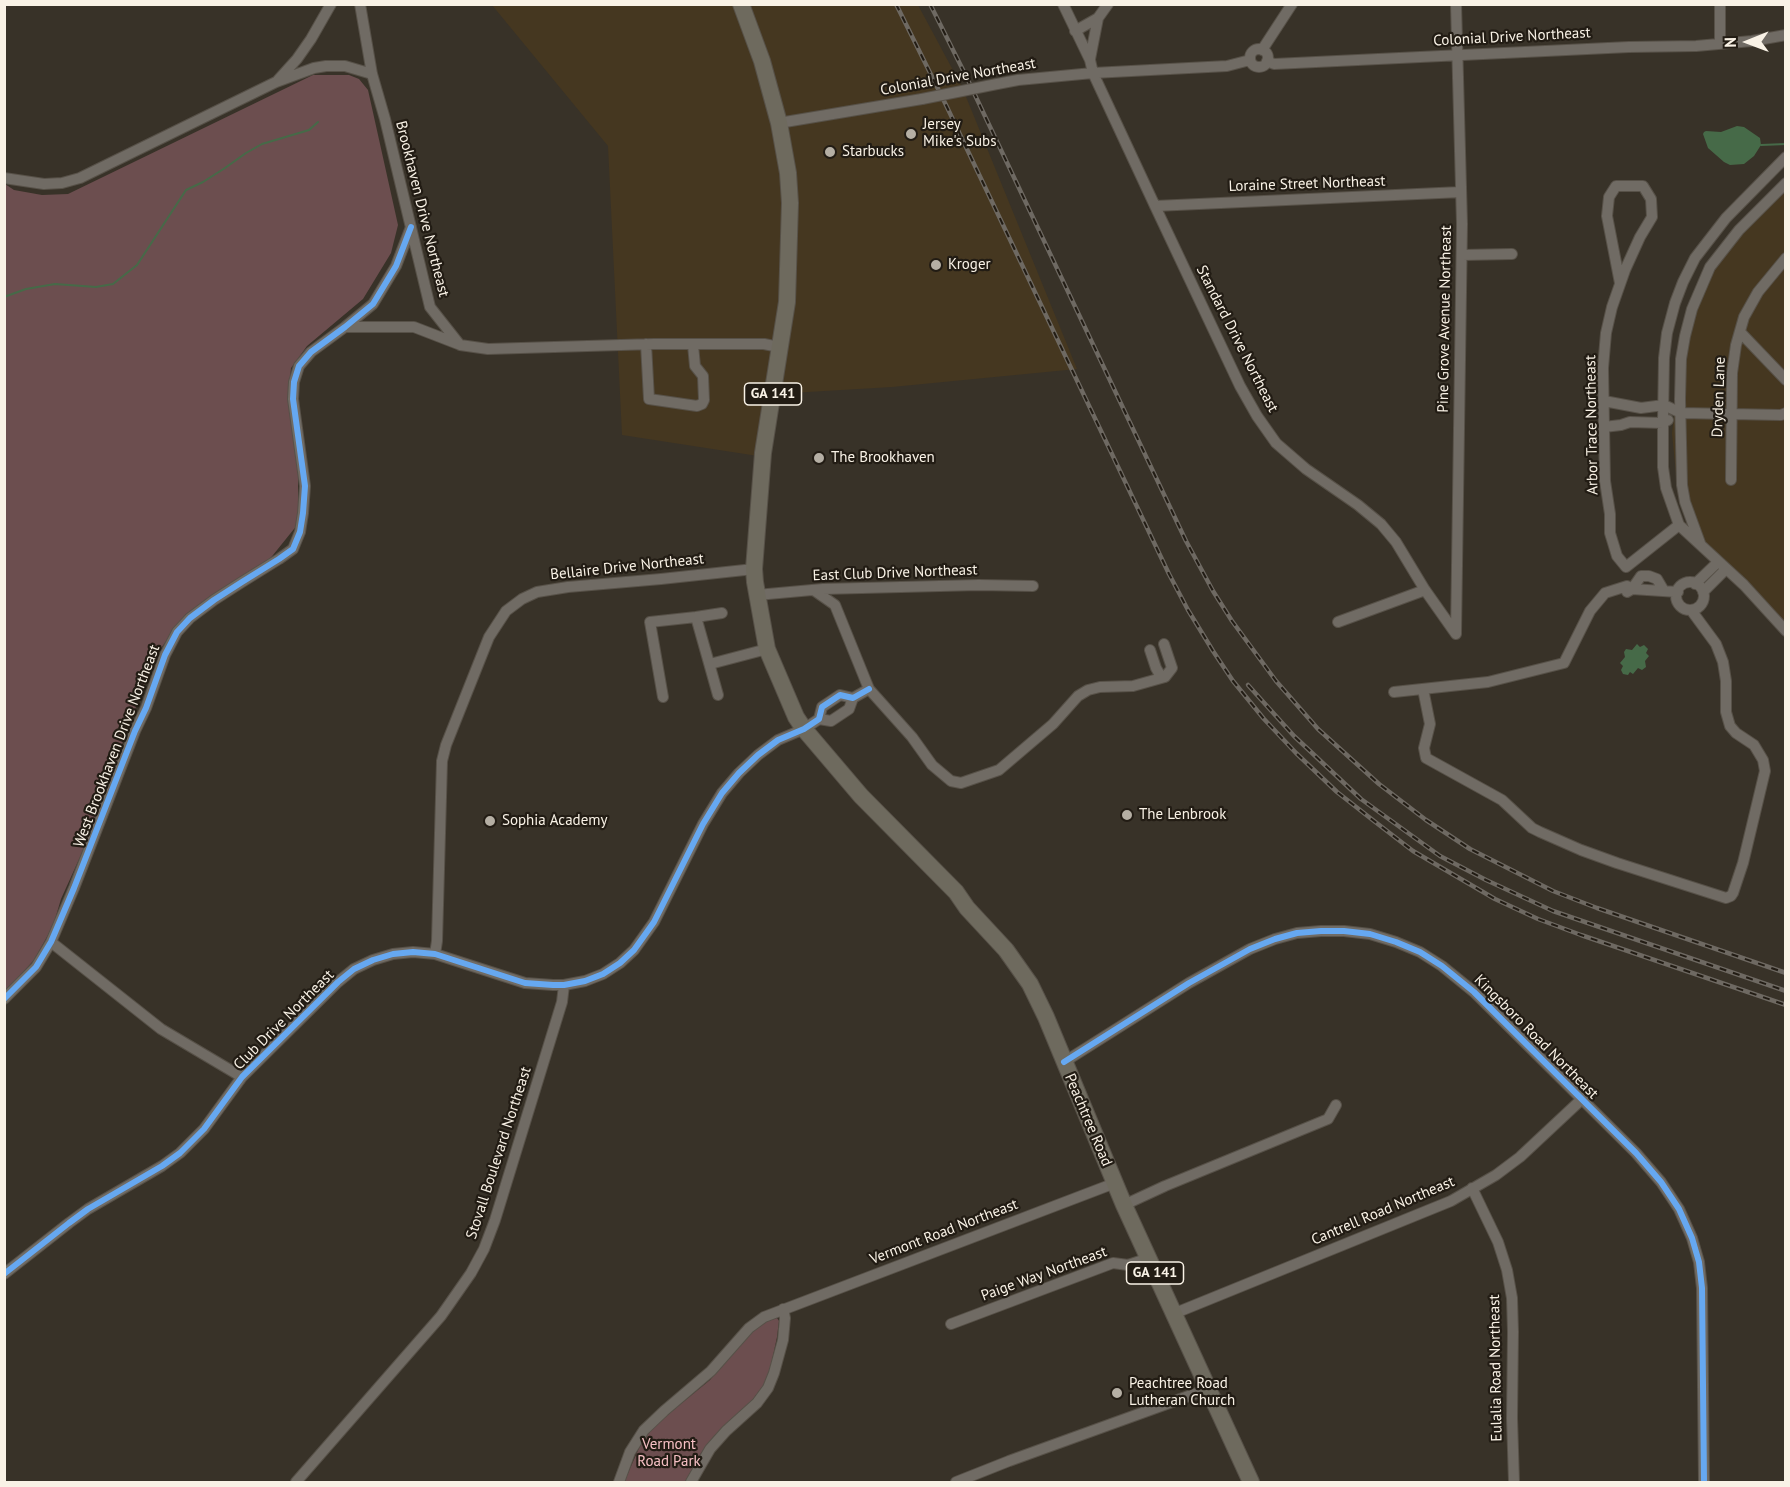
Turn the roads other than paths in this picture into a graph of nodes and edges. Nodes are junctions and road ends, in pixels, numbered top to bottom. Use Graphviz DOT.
graph roads {
  1 [pos="331,4"];
  2 [pos="360,4"];
  3 [pos="741,4"];
  4 [pos="1063,4"];
  5 [pos="1108,4"];
  6 [pos="1292,4"];
  7 [pos="1456,4"];
  8 [pos="1720,4"];
  9 [pos="1098,18"];
  10 [pos="1075,31"];
  11 [pos="1785,35"];
  12 [pos="1720,43"];
  13 [pos="1263,50"];
  14 [pos="1457,55"];
  15 [pos="1090,60"];
  16 [pos="1250,60"];
  17 [pos="1267,61"];
  18 [pos="1093,73"];
  19 [pos="372,74"];
  20 [pos="276,82"];
  21 [pos="779,123"];
  22 [pos="1785,157"];
  23 [pos="1776,167"];
  24 [pos="1785,175"];
  25 [pos="4,178"];
  26 [pos="1785,183"];
  27 [pos="1461,192"];
  28 [pos="1155,206"];
  29 [pos="411,227"];
  30 [pos="1512,254"];
  31 [pos="1461,255"];
  32 [pos="1784,261"];
  33 [pos="1620,283"];
  34 [pos="345,327"];
  35 [pos="1740,332"];
  36 [pos="646,344"];
  37 [pos="460,345"];
  38 [pos="693,345"];
  39 [pos="779,347"];
  40 [pos="1785,380"];
  41 [pos="1604,401"];
  42 [pos="1664,405"];
  43 [pos="1681,413"];
  44 [pos="1785,413"];
  45 [pos="1733,415"];
  46 [pos="1663,423"];
  47 [pos="1605,427"];
  48 [pos="1731,480"];
  49 [pos="1679,525"];
  50 [pos="1701,546"];
  51 [pos="1722,566"];
  52 [pos="754,569"];
  53 [pos="1034,586"];
  54 [pos="1699,588"];
  55 [pos="1425,590"];
  56 [pos="815,591"];
  57 [pos="1678,592"];
  58 [pos="757,595"];
  59 [pos="1691,610"];
  60 [pos="722,613"];
  61 [pos="696,617"];
  62 [pos="1338,622"];
  63 [pos="1785,631"];
  64 [pos="1456,634"];
  65 [pos="767,649"];
  66 [pos="710,664"];
  67 [pos="1165,677"];
  68 [pos="869,689"];
  69 [pos="1424,689"];
  70 [pos="1394,692"];
  71 [pos="718,695"];
  72 [pos="663,697"];
  73 [pos="854,698"];
  74 [pos="819,719"];
  75 [pos="804,729"];
  76 [pos="51,942"];
  77 [pos="435,954"];
  78 [pos="564,985"];
  79 [pos="4,999"];
  80 [pos="1064,1062"];
  81 [pos="242,1077"];
  82 [pos="1582,1099"];
  83 [pos="1336,1105"];
  84 [pos="1115,1183"];
  85 [pos="1472,1188"];
  86 [pos="1124,1205"];
  87 [pos="1149,1258"];
  88 [pos="4,1274"];
  89 [pos="783,1309"];
  90 [pos="1173,1314"];
  91 [pos="951,1324"];
  92 [pos="1208,1389"];
  93 [pos="296,1482"];
  94 [pos="619,1482"];
  95 [pos="691,1482"];
  96 [pos="956,1482"];
  97 [pos="1251,1482"];
  98 [pos="1514,1482"];
  99 [pos="1704,1482"];
  1 -- 20 [label="street"];
  2 -- 19 [label="street, Brookhaven Drive Northeast"];
  3 -- 21 [label="highway, GA 141"];
  4 -- 10 [label="street, Standard Drive Northeast"];
  5 -- 9 [label="street"];
  6 -- 13 [label="street"];
  7 -- 14 [label="street, Pine Grove Avenue Northeast"];
  8 -- 12 [label="street"];
  9 -- 10 [label="street"];
  9 -- 15 [label="street"];
  10 -- 15 [label="street, Standard Drive Northeast"];
  11 -- 12 [label="street, Colonial Drive Northeast"];
  12 -- 14 [label="street, Colonial Drive Northeast"];
  13 -- 16 [label="street"];
  13 -- 17 [label="street"];
  14 -- 17 [label="street, Colonial Drive Northeast"];
  14 -- 27 [label="street, Pine Grove Avenue Northeast"];
  15 -- 18 [label="street, Standard Drive Northeast"];
  16 -- 17 [label="street"];
  16 -- 18 [label="street, Colonial Drive Northeast"];
  18 -- 21 [label="street, Colonial Drive Northeast, bridge"];
  18 -- 28 [label="street, Standard Drive Northeast"];
  19 -- 20 [label="street"];
  19 -- 29 [label="street, Brookhaven Drive Northeast"];
  20 -- 25 [label="street"];
  21 -- 39 [label="highway, GA 141"];
  22 -- 23 [label="street"];
  23 -- 24 [label="street"];
  23 -- 42 [label="street"];
  26 -- 43 [label="street"];
  27 -- 28 [label="street, Loraine Street Northeast"];
  27 -- 31 [label="street, Pine Grove Avenue Northeast"];
  28 -- 55 [label="street, Standard Drive Northeast"];
  29 -- 34 [label="street, West Brookhaven Drive Northeast"];
  29 -- 37 [label="street, Brookhaven Drive Northeast"];
  30 -- 31 [label="street"];
  31 -- 64 [label="street, Pine Grove Avenue Northeast"];
  32 -- 35 [label="street, Dryden Lane"];
  33 -- 33 [label="street, Arbor Trace Northeast"];
  33 -- 41 [label="street, Arbor Trace Northeast"];
  34 -- 37 [label="street"];
  34 -- 76 [label="street, West Brookhaven Drive Northeast"];
  35 -- 40 [label="street"];
  35 -- 45 [label="street, Dryden Lane"];
  36 -- 37 [label="street"];
  36 -- 38 [label="street"];
  36 -- 38 [label="street"];
  38 -- 39 [label="street"];
  39 -- 52 [label="highway, GA 141"];
  41 -- 42 [label="street"];
  41 -- 47 [label="street, Arbor Trace Northeast"];
  42 -- 43 [label="street"];
  42 -- 46 [label="street"];
  43 -- 45 [label="street"];
  43 -- 46 [label="street"];
  43 -- 50 [label="street"];
  44 -- 45 [label="street"];
  45 -- 48 [label="street, Dryden Lane"];
  46 -- 47 [label="street"];
  46 -- 49 [label="street"];
  47 -- 49 [label="street, Arbor Trace Northeast"];
  49 -- 50 [label="street"];
  50 -- 51 [label="street"];
  51 -- 54 [label="street"];
  51 -- 63 [label="street"];
  52 -- 58 [label="highway, GA 141"];
  52 -- 77 [label="street, Bellaire Drive Northeast"];
  53 -- 56 [label="street, East Club Drive Northeast"];
  54 -- 57 [label="street"];
  54 -- 59 [label="street"];
  55 -- 62 [label="street"];
  55 -- 64 [label="street, Standard Drive Northeast"];
  56 -- 58 [label="street, East Club Drive Northeast"];
  56 -- 68 [label="street"];
  57 -- 59 [label="street"];
  57 -- 69 [label="street"];
  58 -- 65 [label="highway, GA 141"];
  59 -- 69 [label="street"];
  60 -- 61 [label="street"];
  61 -- 66 [label="street"];
  61 -- 72 [label="street"];
  65 -- 66 [label="street"];
  65 -- 75 [label="highway, Peachtree Road / GA 141"];
  66 -- 71 [label="street"];
  67 -- 67 [label="street"];
  67 -- 68 [label="street"];
  68 -- 73 [label="street"];
  69 -- 70 [label="street"];
  73 -- 74 [label="street"];
  73 -- 74 [label="street"];
  74 -- 75 [label="street, Club Drive Northeast"];
  75 -- 78 [label="street, Club Drive Northeast"];
  75 -- 80 [label="highway, Peachtree Road / GA 141"];
  76 -- 79 [label="street, West Brookhaven Drive Northeast"];
  76 -- 81 [label="street"];
  77 -- 78 [label="street, Club Drive Northeast"];
  77 -- 81 [label="street, Club Drive Northeast"];
  78 -- 93 [label="street, Stovall Boulevard Northeast"];
  80 -- 82 [label="street, Kingsboro Road Northeast"];
  80 -- 84 [label="highway, Peachtree Road / GA 141"];
  81 -- 88 [label="street, Club Drive Northeast"];
  82 -- 85 [label="street, Cantrell Road Northeast"];
  82 -- 99 [label="street, Kingsboro Road Northeast"];
  83 -- 86 [label="street"];
  84 -- 86 [label="highway, Peachtree Road / GA 141"];
  84 -- 89 [label="street, Vermont Road Northeast"];
  85 -- 90 [label="street, Cantrell Road Northeast"];
  85 -- 98 [label="street, Eulalia Road Northeast"];
  86 -- 87 [label="highway, Peachtree Road / GA 141"];
  87 -- 90 [label="highway, Peachtree Road / GA 141"];
  87 -- 91 [label="street, Paige Way Northeast"];
  89 -- 94 [label="street, Vermont Road Northeast"];
  89 -- 95 [label="street"];
  90 -- 92 [label="highway, Peachtree Road / GA 141"];
  92 -- 96 [label="street"];
  92 -- 97 [label="highway, Peachtree Road / GA 141"];
}
